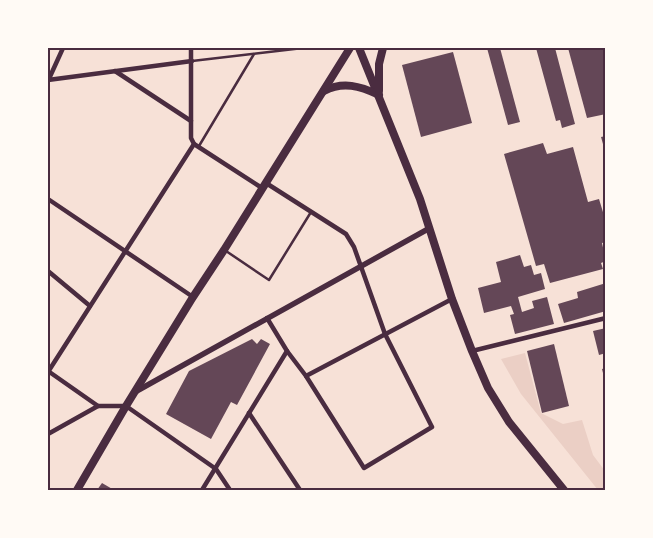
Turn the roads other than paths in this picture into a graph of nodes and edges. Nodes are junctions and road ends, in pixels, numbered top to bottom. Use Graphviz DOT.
graph roads {
  1 [pos="63,48"];
  2 [pos="191,48"];
  3 [pos="303,48"];
  4 [pos="350,48"];
  5 [pos="359,48"];
  6 [pos="383,48"];
  7 [pos="254,54"];
  8 [pos="192,61"];
  9 [pos="115,71"];
  10 [pos="48,81"];
  11 [pos="322,92"];
  12 [pos="379,96"];
  13 [pos="191,121"];
  14 [pos="196,146"];
  15 [pos="264,185"];
  16 [pos="48,199"];
  17 [pos="310,212"];
  18 [pos="428,229"];
  19 [pos="224,250"];
  20 [pos="125,251"];
  21 [pos="360,266"];
  22 [pos="48,271"];
  23 [pos="193,297"];
  24 [pos="452,299"];
  25 [pos="90,306"];
  26 [pos="267,318"];
  27 [pos="606,318"];
  28 [pos="386,334"];
  29 [pos="287,351"];
  30 [pos="472,351"];
  31 [pos="48,371"];
  32 [pos="306,376"];
  33 [pos="134,392"];
  34 [pos="98,406"];
  35 [pos="126,406"];
  36 [pos="249,413"];
  37 [pos="48,434"];
  38 [pos="216,469"];
  39 [pos="77,490"];
  40 [pos="202,490"];
  41 [pos="230,490"];
  42 [pos="300,490"];
  43 [pos="564,490"];
  1 -- 10 [label="street"];
  2 -- 8 [label="street"];
  3 -- 7 [label="lane"];
  4 -- 11 [label="main road"];
  5 -- 12 [label="main road"];
  6 -- 12 [label="main road"];
  7 -- 8 [label="lane"];
  7 -- 14 [label="lane"];
  8 -- 9 [label="street"];
  8 -- 13 [label="street"];
  9 -- 10 [label="street"];
  9 -- 13 [label="street"];
  11 -- 12 [label="main road"];
  11 -- 15 [label="main road"];
  12 -- 18 [label="main road"];
  13 -- 14 [label="street"];
  14 -- 15 [label="street"];
  14 -- 20 [label="street"];
  15 -- 17 [label="street"];
  15 -- 19 [label="main road"];
  16 -- 20 [label="street"];
  17 -- 19 [label="lane"];
  17 -- 21 [label="street"];
  18 -- 21 [label="street"];
  18 -- 24 [label="main road"];
  19 -- 23 [label="main road"];
  20 -- 23 [label="street"];
  20 -- 25 [label="street"];
  21 -- 26 [label="street"];
  21 -- 28 [label="street"];
  22 -- 25 [label="street"];
  23 -- 33 [label="main road"];
  24 -- 28 [label="street"];
  24 -- 30 [label="main road"];
  25 -- 31 [label="street"];
  26 -- 29 [label="street"];
  26 -- 33 [label="street"];
  27 -- 30 [label="street"];
  28 -- 32 [label="street"];
  28 -- 32 [label="street"];
  29 -- 32 [label="street"];
  29 -- 36 [label="street"];
  30 -- 43 [label="main road"];
  31 -- 34 [label="street"];
  33 -- 35 [label="main road"];
  34 -- 35 [label="street"];
  34 -- 37 [label="street"];
  35 -- 38 [label="street"];
  35 -- 39 [label="main road"];
  36 -- 38 [label="street"];
  36 -- 42 [label="street"];
  38 -- 40 [label="street"];
  38 -- 41 [label="street"];
}
